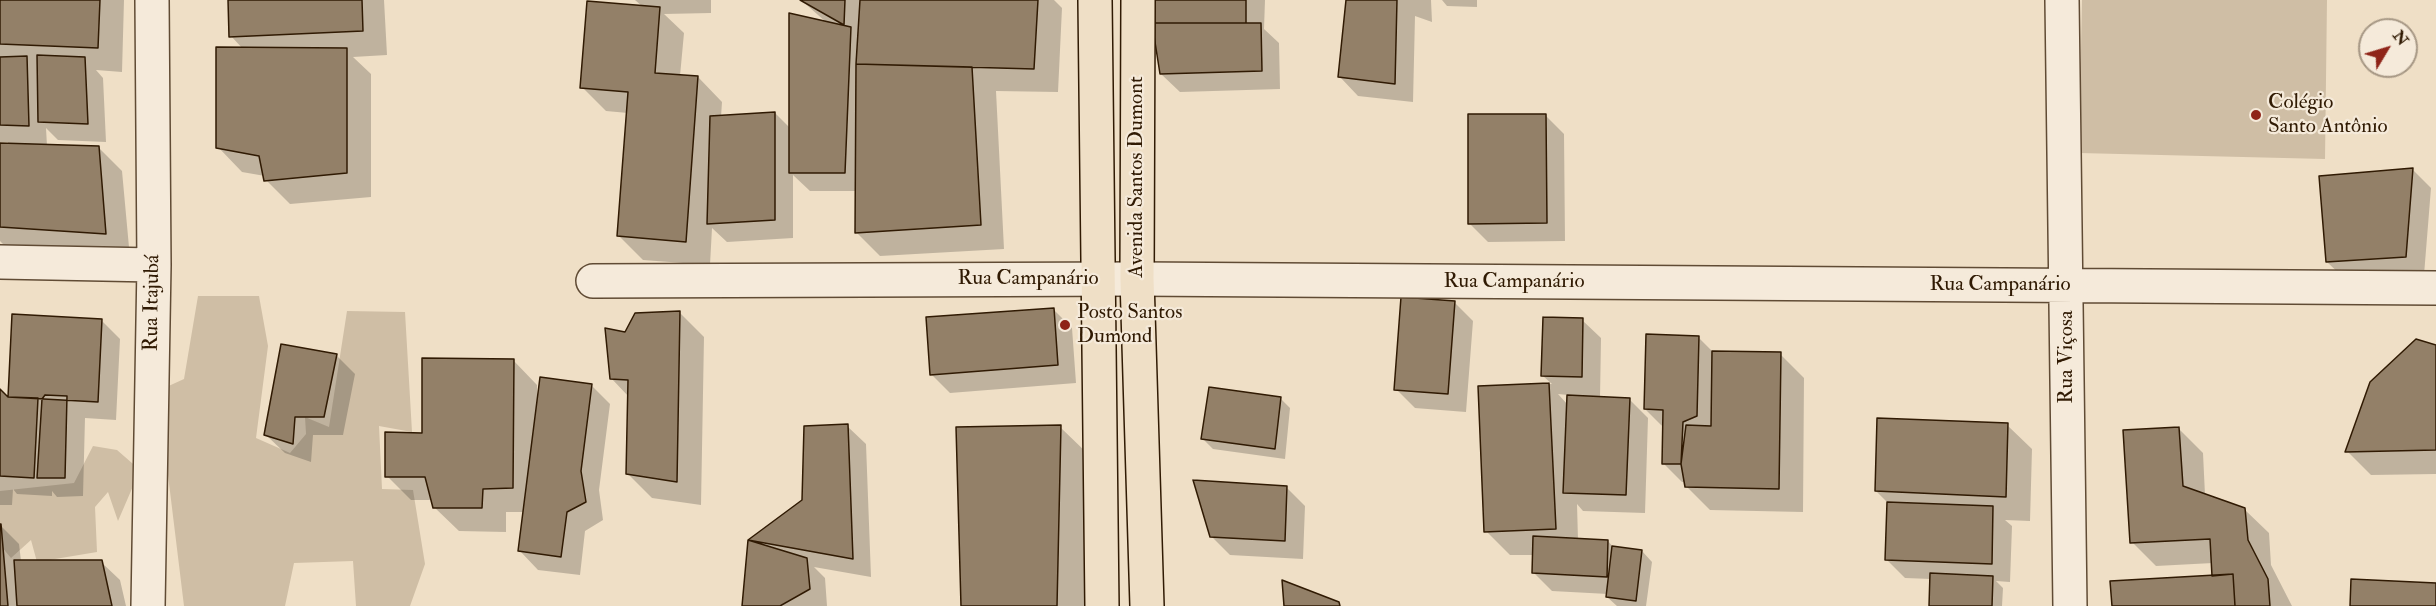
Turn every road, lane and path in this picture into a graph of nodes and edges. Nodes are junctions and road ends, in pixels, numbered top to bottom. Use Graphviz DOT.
graph roads {
  1 [pos="152,0"];
  2 [pos="1095,0"];
  3 [pos="1138,0"];
  4 [pos="2062,0"];
  5 [pos="0,262"];
  6 [pos="154,265"];
  7 [pos="1098,279"];
  8 [pos="1137,279"];
  9 [pos="593,281"];
  10 [pos="2067,286"];
  11 [pos="2436,288"];
  12 [pos="148,606"];
  13 [pos="1102,606"];
  14 [pos="1147,606"];
  15 [pos="2070,606"];
  1 -- 6 [label="street, Rua Itajubá"];
  2 -- 7 [label="main road, Avenida Santos Dumont"];
  3 -- 8 [label="main road, Avenida Santos Dumont"];
  4 -- 10 [label="street, Rua Viçosa"];
  5 -- 6 [label="street"];
  6 -- 12 [label="street, Rua Itajubá"];
  7 -- 8 [label="street, Rua Campanário"];
  7 -- 9 [label="street, Rua Campanário"];
  7 -- 13 [label="main road, Avenida Santos Dumont"];
  8 -- 10 [label="street, Rua Campanário"];
  8 -- 14 [label="main road, Avenida Santos Dumont"];
  10 -- 11 [label="street, Rua Campanário"];
  10 -- 15 [label="street, Rua Viçosa"];
}
